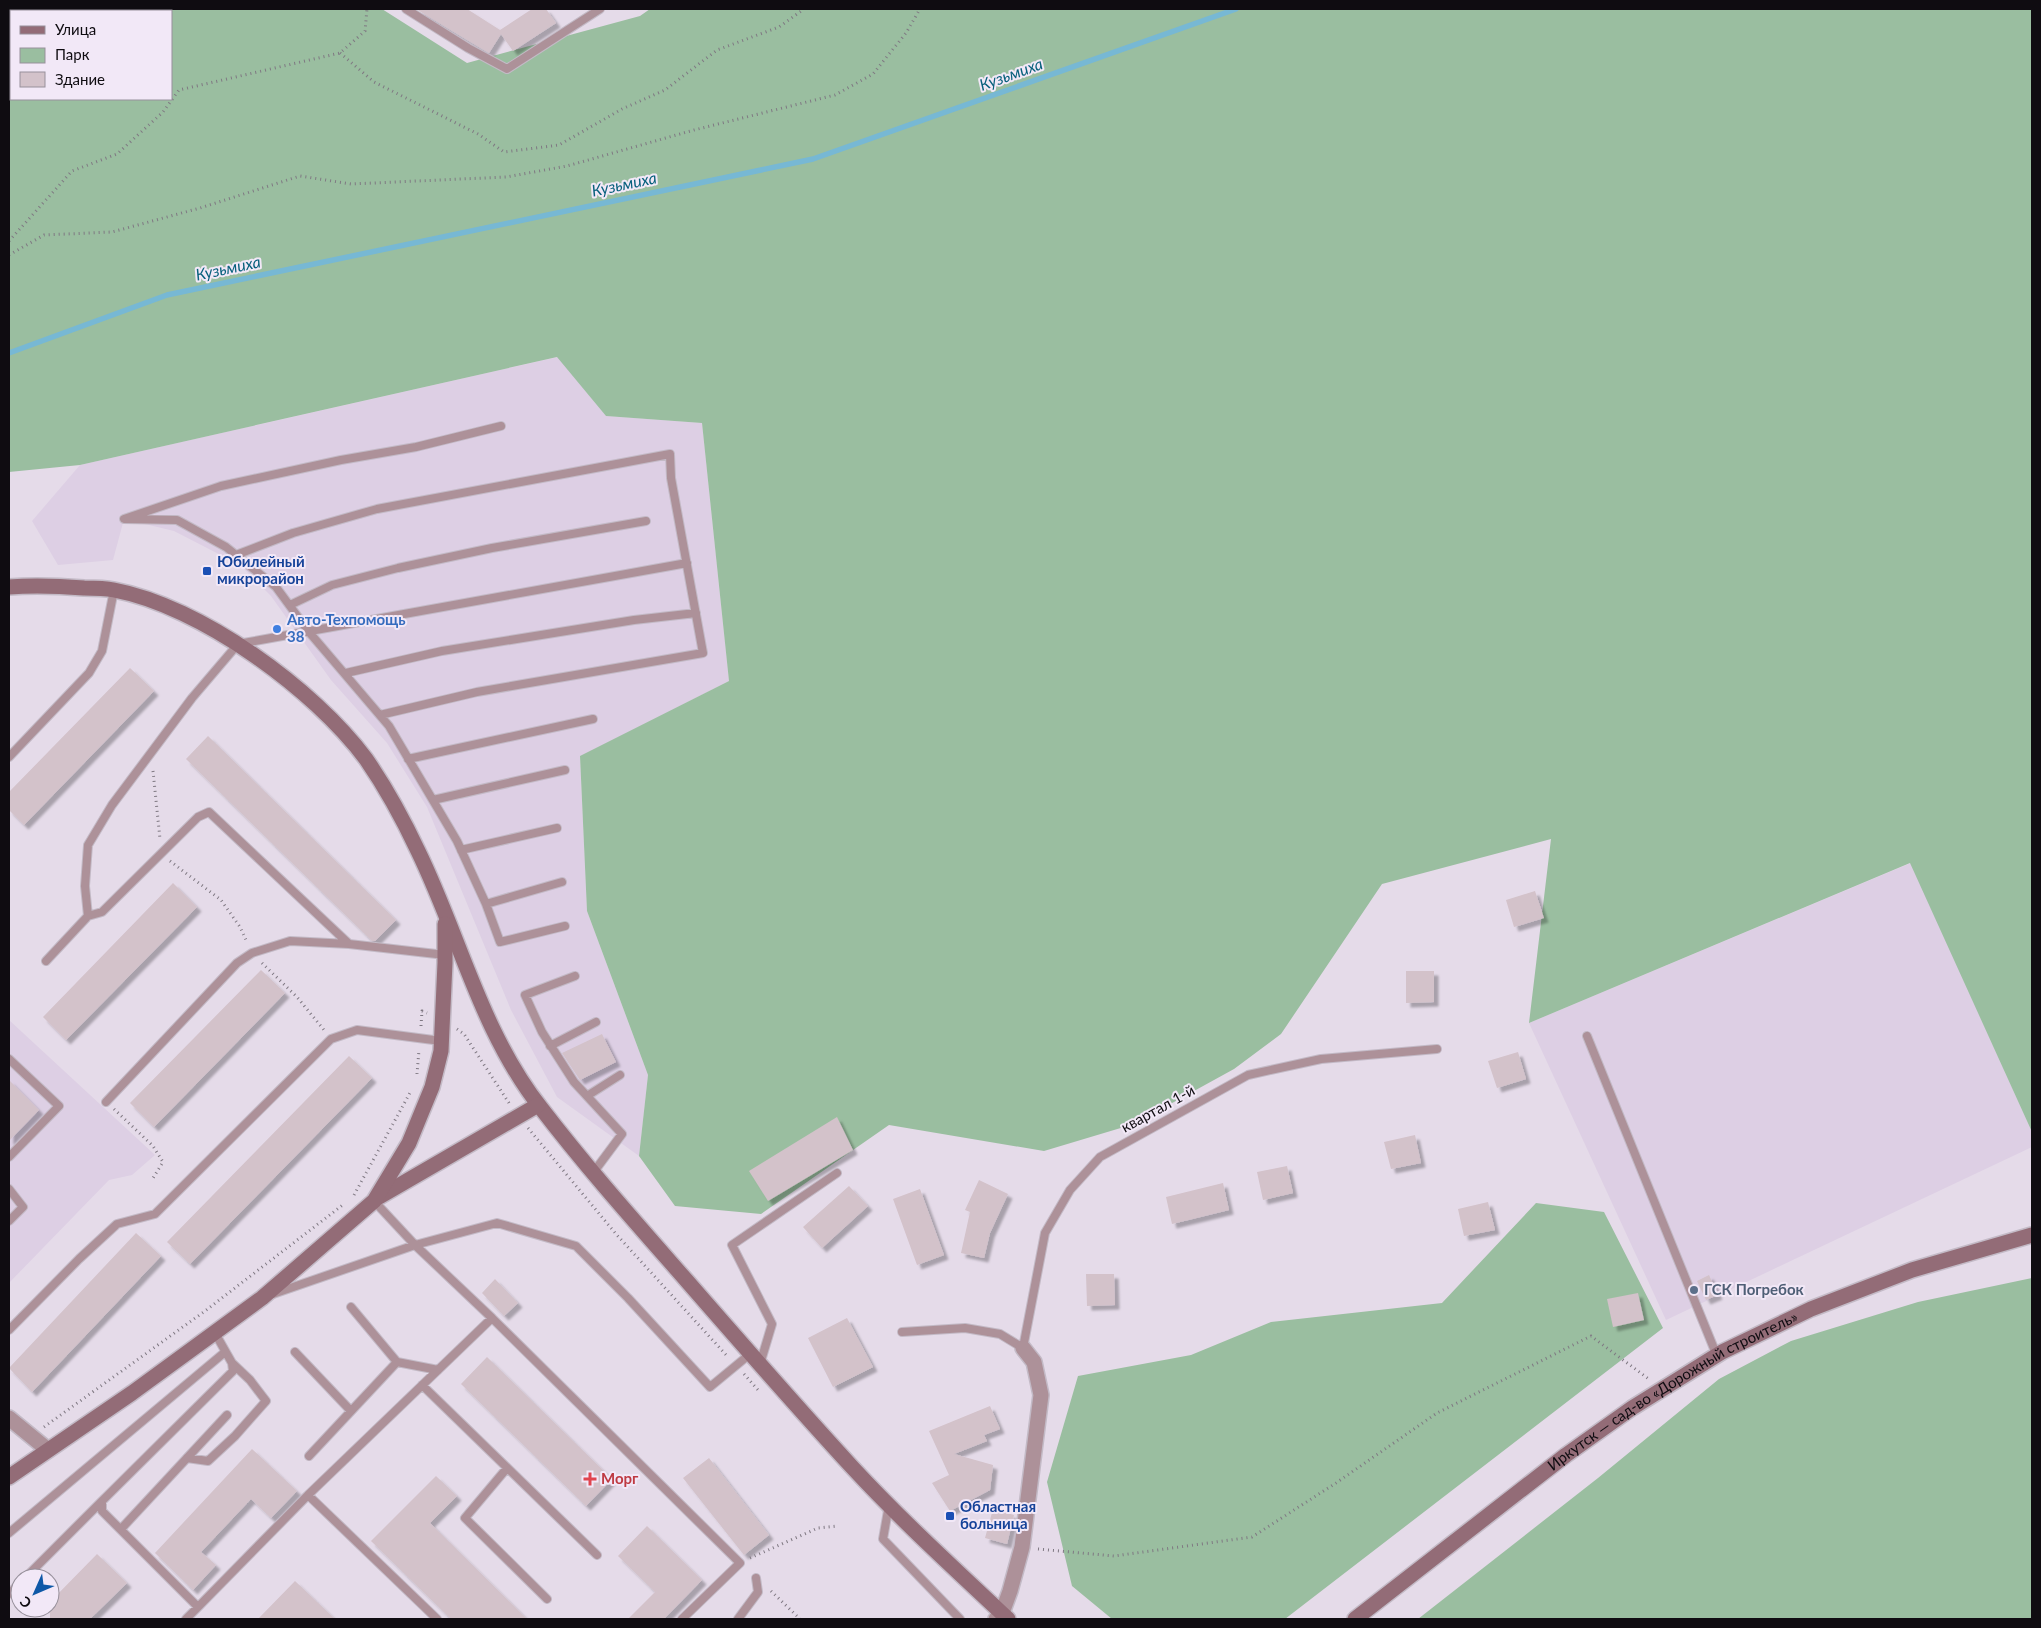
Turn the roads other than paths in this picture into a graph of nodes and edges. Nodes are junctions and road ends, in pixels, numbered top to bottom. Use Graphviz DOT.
graph roads {
  1 [pos="406,9"];
  2 [pos="600,9"];
  3 [pos="500,426"];
  4 [pos="646,521"];
  5 [pos="236,555"];
  6 [pos="687,563"];
  7 [pos="9,587"];
  8 [pos="114,590"];
  9 [pos="290,605"];
  10 [pos="696,612"];
  11 [pos="309,632"];
  12 [pos="238,644"];
  13 [pos="346,674"];
  14 [pos="380,715"];
  15 [pos="593,720"];
  16 [pos="9,758"];
  17 [pos="408,759"];
  18 [pos="565,770"];
  19 [pos="433,800"];
  20 [pos="557,828"];
  21 [pos="461,850"];
  22 [pos="562,882"];
  23 [pos="486,904"];
  24 [pos="445,915"];
  25 [pos="88,916"];
  26 [pos="565,926"];
  27 [pos="349,944"];
  28 [pos="445,955"];
  29 [pos="46,961"];
  30 [pos="575,976"];
  31 [pos="596,1022"];
  32 [pos="1587,1036"];
  33 [pos="441,1041"];
  34 [pos="550,1046"];
  35 [pos="1437,1048"];
  36 [pos="9,1059"];
  37 [pos="620,1075"];
  38 [pos="586,1096"];
  39 [pos="106,1102"];
  40 [pos="538,1105"];
  41 [pos="9,1157"];
  42 [pos="593,1173"];
  43 [pos="837,1173"];
  44 [pos="9,1189"];
  45 [pos="374,1201"];
  46 [pos="9,1221"];
  47 [pos="2032,1235"];
  48 [pos="415,1245"];
  49 [pos="262,1298"];
  50 [pos="351,1307"];
  51 [pos="492,1318"];
  52 [pos="9,1330"];
  53 [pos="902,1332"];
  54 [pos="215,1333"];
  55 [pos="1023,1348"];
  56 [pos="225,1352"];
  57 [pos="295,1352"];
  58 [pos="1717,1356"];
  59 [pos="755,1359"];
  60 [pos="397,1362"];
  61 [pos="232,1363"];
  62 [pos="438,1370"];
  63 [pos="422,1385"];
  64 [pos="351,1411"];
  65 [pos="227,1415"];
  66 [pos="9,1418"];
  67 [pos="48,1450"];
  68 [pos="309,1456"];
  69 [pos="187,1458"];
  70 [pos="507,1468"];
  71 [pos="9,1477"];
  72 [pos="308,1495"];
  73 [pos="102,1502"];
  74 [pos="889,1504"];
  75 [pos="121,1530"];
  76 [pos="9,1534"];
  77 [pos="597,1555"];
  78 [pos="35,1568"];
  79 [pos="756,1578"];
  80 [pos="547,1599"];
  81 [pos="198,1607"];
  82 [pos="1002,1617"];
  83 [pos="186,1619"];
  84 [pos="437,1619"];
  85 [pos="682,1619"];
  86 [pos="738,1619"];
  87 [pos="960,1619"];
  88 [pos="1355,1619"];
  1 -- 2 [label="lane"];
  3 -- 5 [label="lane"];
  4 -- 9 [label="lane"];
  5 -- 6 [label="lane"];
  5 -- 9 [label="lane"];
  6 -- 10 [label="lane"];
  6 -- 11 [label="lane"];
  7 -- 8 [label="street"];
  8 -- 12 [label="street"];
  8 -- 16 [label="lane"];
  9 -- 11 [label="lane"];
  10 -- 13 [label="lane"];
  10 -- 14 [label="lane"];
  11 -- 12 [label="lane"];
  11 -- 13 [label="lane"];
  12 -- 24 [label="street"];
  12 -- 25 [label="lane"];
  13 -- 14 [label="lane"];
  14 -- 17 [label="lane"];
  15 -- 17 [label="lane"];
  17 -- 19 [label="lane"];
  18 -- 19 [label="lane"];
  19 -- 21 [label="lane"];
  20 -- 21 [label="lane"];
  21 -- 23 [label="lane"];
  22 -- 23 [label="lane"];
  23 -- 26 [label="lane"];
  24 -- 28 [label="street"];
  24 -- 40 [label="street"];
  25 -- 27 [label="lane"];
  25 -- 29 [label="lane"];
  27 -- 28 [label="lane"];
  27 -- 39 [label="lane"];
  28 -- 33 [label="street"];
  30 -- 34 [label="lane"];
  31 -- 34 [label="lane"];
  32 -- 58 [label="lane"];
  33 -- 45 [label="street"];
  33 -- 52 [label="lane"];
  34 -- 38 [label="lane"];
  35 -- 55 [label="lane, квартал 1-й"];
  36 -- 41 [label="lane"];
  37 -- 38 [label="lane"];
  38 -- 42 [label="lane"];
  40 -- 42 [label="street"];
  40 -- 45 [label="street"];
  42 -- 59 [label="street"];
  43 -- 59 [label="lane"];
  44 -- 46 [label="lane"];
  45 -- 48 [label="lane"];
  45 -- 49 [label="street"];
  47 -- 58 [label="street, Иркутск — сад-во «Дорожный строитель»"];
  48 -- 49 [label="lane"];
  48 -- 51 [label="lane"];
  48 -- 59 [label="lane"];
  49 -- 54 [label="street"];
  50 -- 60 [label="lane"];
  51 -- 62 [label="lane"];
  51 -- 85 [label="lane"];
  53 -- 55 [label="lane"];
  54 -- 56 [label="lane"];
  54 -- 67 [label="street"];
  55 -- 82 [label="street"];
  56 -- 61 [label="lane"];
  56 -- 76 [label="lane"];
  57 -- 64 [label="lane"];
  58 -- 88 [label="street, Иркутск — сад-во «Дорожный строитель»"];
  59 -- 74 [label="street"];
  60 -- 62 [label="lane"];
  60 -- 64 [label="lane"];
  61 -- 69 [label="lane"];
  61 -- 73 [label="lane"];
  62 -- 63 [label="lane"];
  63 -- 70 [label="lane"];
  63 -- 72 [label="lane"];
  64 -- 68 [label="lane"];
  65 -- 69 [label="lane"];
  66 -- 67 [label="street"];
  67 -- 71 [label="street"];
  69 -- 75 [label="lane"];
  70 -- 77 [label="lane"];
  70 -- 80 [label="lane"];
  72 -- 81 [label="lane"];
  72 -- 84 [label="lane"];
  73 -- 75 [label="lane"];
  73 -- 78 [label="lane"];
  74 -- 82 [label="street"];
  74 -- 87 [label="lane"];
  75 -- 81 [label="lane"];
  79 -- 86 [label="lane"];
  81 -- 83 [label="lane"];
}
